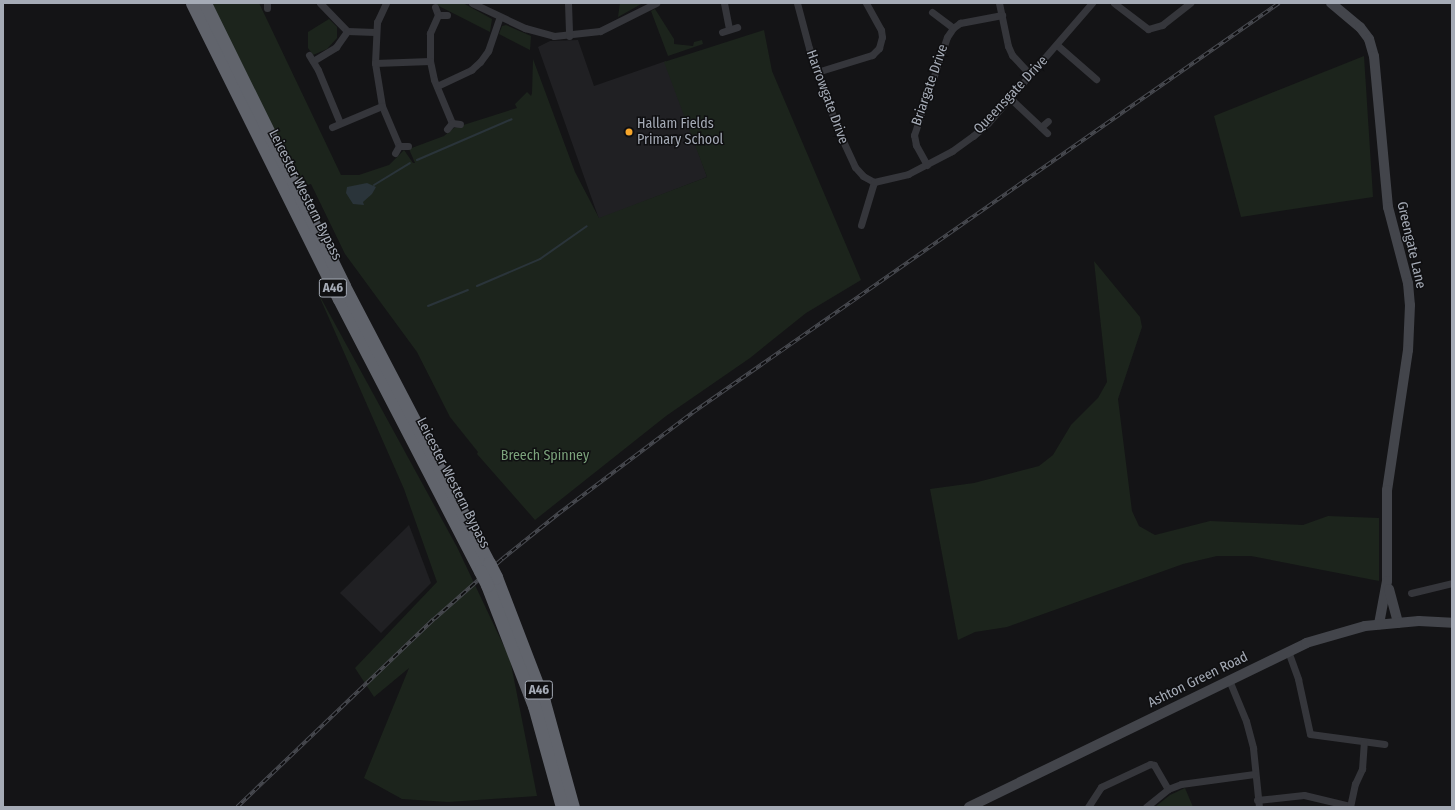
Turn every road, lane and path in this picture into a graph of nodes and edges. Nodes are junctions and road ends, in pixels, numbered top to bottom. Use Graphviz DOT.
graph roads {
  1 [pos="192,3"];
  2 [pos="205,3"];
  3 [pos="320,3"];
  4 [pos="386,3"];
  5 [pos="568,3"];
  6 [pos="656,3"];
  7 [pos="724,3"];
  8 [pos="797,3"];
  9 [pos="866,3"];
  10 [pos="999,3"];
  11 [pos="1080,3"];
  12 [pos="1114,3"];
  13 [pos="1190,3"];
  14 [pos="1331,3"];
  15 [pos="475,4"];
  16 [pos="1089,6"];
  17 [pos="435,8"];
  18 [pos="932,11"];
  19 [pos="438,15"];
  20 [pos="447,15"];
  21 [pos="1002,15"];
  22 [pos="500,17"];
  23 [pos="737,26"];
  24 [pos="953,28"];
  25 [pos="347,31"];
  26 [pos="375,32"];
  27 [pos="570,36"];
  28 [pos="1057,45"];
  29 [pos="430,61"];
  30 [pos="375,63"];
  31 [pos="817,72"];
  32 [pos="1030,74"];
  33 [pos="1096,79"];
  34 [pos="437,86"];
  35 [pos="1010,98"];
  36 [pos="382,106"];
  37 [pos="1048,121"];
  38 [pos="452,123"];
  39 [pos="340,124"];
  40 [pos="460,124"];
  41 [pos="332,127"];
  42 [pos="1041,127"];
  43 [pos="447,130"];
  44 [pos="1047,133"];
  45 [pos="399,146"];
  46 [pos="408,146"];
  47 [pos="395,153"];
  48 [pos="927,165"];
  49 [pos="874,182"];
  50 [pos="861,226"];
  51 [pos="484,567"];
  52 [pos="491,581"];
  53 [pos="1387,581"];
  54 [pos="1452,583"];
  55 [pos="1411,593"];
  56 [pos="1398,623"];
  57 [pos="1452,623"];
  58 [pos="1379,624"];
  59 [pos="1288,651"];
  60 [pos="1229,680"];
  61 [pos="1364,742"];
  62 [pos="1384,744"];
  63 [pos="1254,774"];
  64 [pos="1168,789"];
  65 [pos="1257,800"];
  66 [pos="562,807"];
  67 [pos="572,807"];
  68 [pos="969,807"];
  69 [pos="1088,807"];
  70 [pos="1146,807"];
  71 [pos="1259,807"];
  72 [pos="1350,807"];
  1 -- 51 [label="highway, Leicester Western Bypass / A46"];
  2 -- 51 [label="highway, Leicester Western Bypass / A46"];
  3 -- 25 [label="street"];
  4 -- 26 [label="street"];
  5 -- 27 [label="street"];
  6 -- 27 [label="street"];
  7 -- 23 [label="street"];
  8 -- 31 [label="street, Harrowgate Drive"];
  9 -- 31 [label="street"];
  10 -- 21 [label="street"];
  11 -- 16 [label="street, Queensgate Drive"];
  12 -- 13 [label="street"];
  14 -- 53 [label="street, Greengate Lane"];
  15 -- 22 [label="street"];
  16 -- 28 [label="street, Queensgate Drive"];
  17 -- 19 [label="street"];
  18 -- 24 [label="street, Briargate Drive"];
  19 -- 20 [label="street"];
  19 -- 29 [label="street"];
  21 -- 24 [label="street, Briargate Drive"];
  21 -- 32 [label="street"];
  22 -- 27 [label="street"];
  22 -- 34 [label="street"];
  24 -- 48 [label="street, Briargate Drive"];
  25 -- 26 [label="street"];
  25 -- 39 [label="street"];
  26 -- 30 [label="street"];
  28 -- 32 [label="street, Queensgate Drive"];
  28 -- 33 [label="street"];
  29 -- 30 [label="street"];
  29 -- 34 [label="street"];
  30 -- 36 [label="street"];
  31 -- 49 [label="street, Harrowgate Drive"];
  32 -- 35 [label="street, Queensgate Drive"];
  34 -- 38 [label="street"];
  35 -- 42 [label="street"];
  35 -- 48 [label="street, Queensgate Drive"];
  36 -- 39 [label="street"];
  36 -- 45 [label="street"];
  37 -- 42 [label="street"];
  38 -- 40 [label="street"];
  38 -- 43 [label="street"];
  39 -- 41 [label="street"];
  42 -- 44 [label="street"];
  45 -- 46 [label="street"];
  45 -- 47 [label="street"];
  48 -- 49 [label="street, Queensgate Drive"];
  49 -- 50 [label="street"];
  51 -- 52 [label="highway, A46, bridge"];
  52 -- 66 [label="highway, A46"];
  52 -- 67 [label="highway, A46"];
  53 -- 56 [label="street, Greengate Lane"];
  53 -- 58 [label="street, Greengate Lane"];
  54 -- 55 [label="street"];
  56 -- 57 [label="street, Ashton Green Road"];
  56 -- 58 [label="street, Ashton Green Road"];
  58 -- 59 [label="street, Ashton Green Road"];
  59 -- 60 [label="street, Ashton Green Road"];
  59 -- 61 [label="street"];
  60 -- 63 [label="street"];
  60 -- 68 [label="street, Ashton Green Road"];
  61 -- 62 [label="street"];
  61 -- 72 [label="street"];
  63 -- 64 [label="street"];
  63 -- 65 [label="street"];
  64 -- 69 [label="street"];
  64 -- 70 [label="street"];
  65 -- 71 [label="street"];
  65 -- 72 [label="street"];
}
